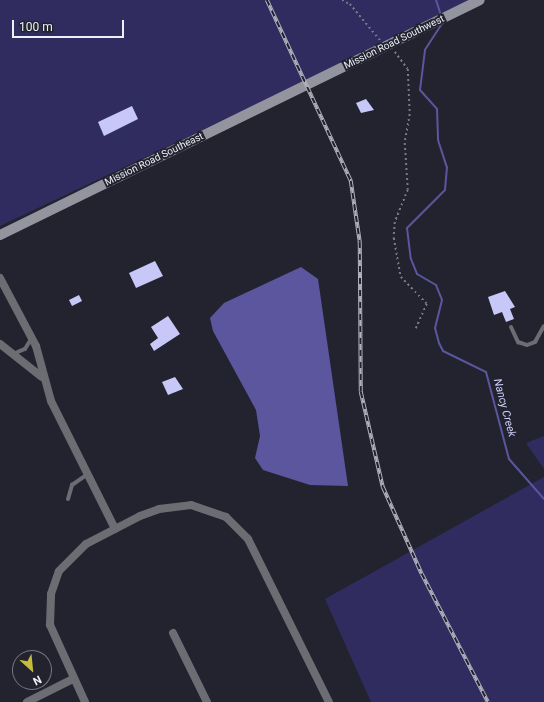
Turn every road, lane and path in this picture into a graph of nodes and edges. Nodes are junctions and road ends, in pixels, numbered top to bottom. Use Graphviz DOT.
graph roads {
  1 [pos="342,0"];
  2 [pos="480,0"];
  3 [pos="387,45"];
  4 [pos="308,83"];
  5 [pos="0,235"];
  6 [pos="0,278"];
  7 [pos="544,326"];
  8 [pos="511,327"];
  9 [pos="416,329"];
  10 [pos="31,338"];
  11 [pos="0,344"];
  12 [pos="11,354"];
  13 [pos="42,377"];
  14 [pos="88,474"];
  15 [pos="68,499"];
  16 [pos="115,529"];
  17 [pos="173,634"];
  18 [pos="73,679"];
  19 [pos="27,702"];
  20 [pos="85,702"];
  21 [pos="207,702"];
  22 [pos="329,702"];
  1 -- 3 [label="path"];
  2 -- 3 [label="main road, Mission Road Southwest"];
  3 -- 4 [label="main road, Mission Road Southwest"];
  3 -- 9 [label="path"];
  4 -- 5 [label="main road, Mission Road Southeast"];
  6 -- 10 [label="street"];
  7 -- 8 [label="lane"];
  10 -- 12 [label="lane"];
  10 -- 13 [label="street"];
  11 -- 12 [label="street"];
  12 -- 13 [label="street"];
  13 -- 14 [label="street"];
  14 -- 15 [label="lane"];
  14 -- 16 [label="street"];
  16 -- 18 [label="street"];
  16 -- 22 [label="street"];
  17 -- 21 [label="street"];
  18 -- 19 [label="street"];
  18 -- 20 [label="street"];
}
